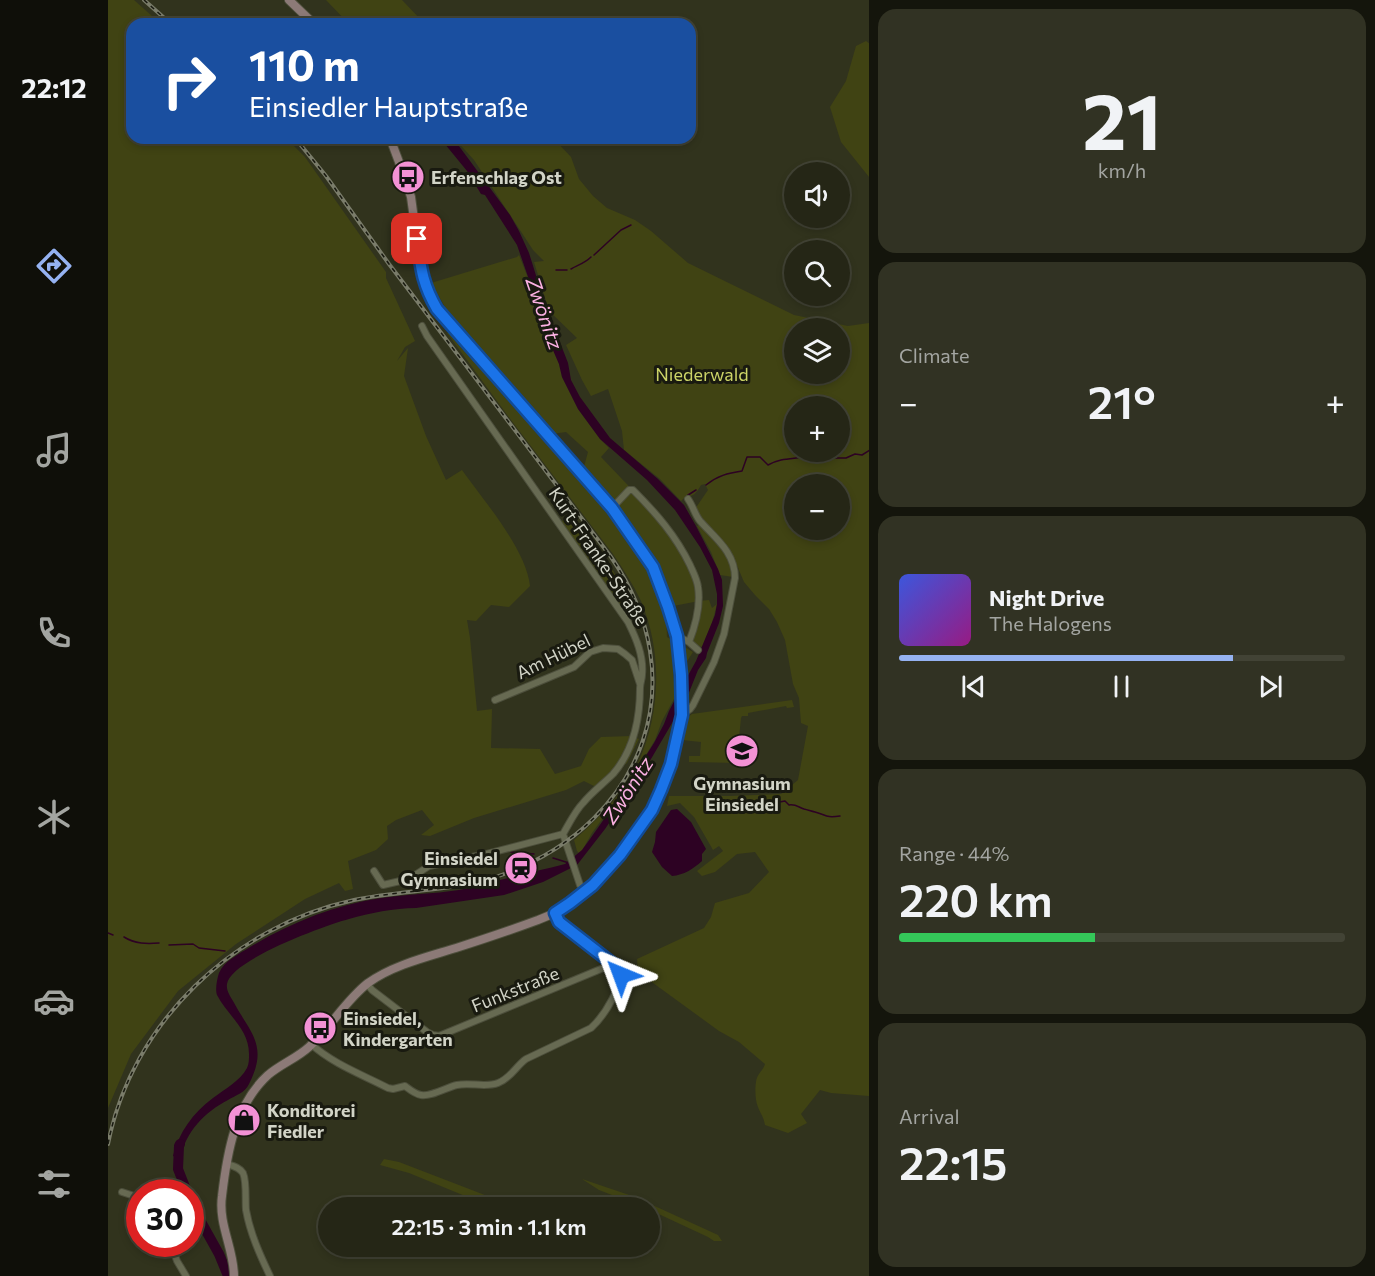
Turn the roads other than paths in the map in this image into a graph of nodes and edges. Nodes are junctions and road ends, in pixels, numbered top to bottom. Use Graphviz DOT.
graph roads {
  1 [pos="289,0"];
  2 [pos="308,18"];
  3 [pos="392,144"];
  4 [pos="422,326"];
  5 [pos="688,499"];
  6 [pos="612,508"];
  7 [pos="677,636"];
  8 [pos="688,642"];
  9 [pos="698,650"];
  10 [pos="640,684"];
  11 [pos="495,700"];
  12 [pos="682,715"];
  13 [pos="563,834"];
  14 [pos="374,871"];
  15 [pos="585,892"];
  16 [pos="555,913"];
  17 [pos="613,964"];
  18 [pos="367,984"];
  19 [pos="311,1044"];
  20 [pos="227,1164"];
  21 [pos="122,1192"];
  22 [pos="126,1193"];
  23 [pos="176,1257"];
  24 [pos="186,1276"];
  25 [pos="234,1276"];
  26 [pos="270,1276"];
  1 -- 2 [label="main road"];
  3 -- 6 [label="main road"];
  4 -- 10 [label="street, Kurt-Franke-Straße"];
  5 -- 12 [label="street"];
  6 -- 7 [label="main road"];
  6 -- 8 [label="street"];
  7 -- 8 [label="street"];
  7 -- 12 [label="main road"];
  8 -- 9 [label="street"];
  10 -- 11 [label="street, Am Hübel"];
  10 -- 13 [label="street, Kurt-Franke-Straße"];
  12 -- 15 [label="main road"];
  13 -- 14 [label="street"];
  13 -- 15 [label="street"];
  15 -- 16 [label="main road"];
  16 -- 17 [label="street"];
  16 -- 18 [label="main road"];
  17 -- 18 [label="street, Funkstraße"];
  17 -- 19 [label="street"];
  18 -- 19 [label="main road"];
  19 -- 20 [label="main road"];
  20 -- 25 [label="main road"];
  20 -- 26 [label="street"];
  21 -- 22 [label="street"];
  23 -- 24 [label="street"];
}
